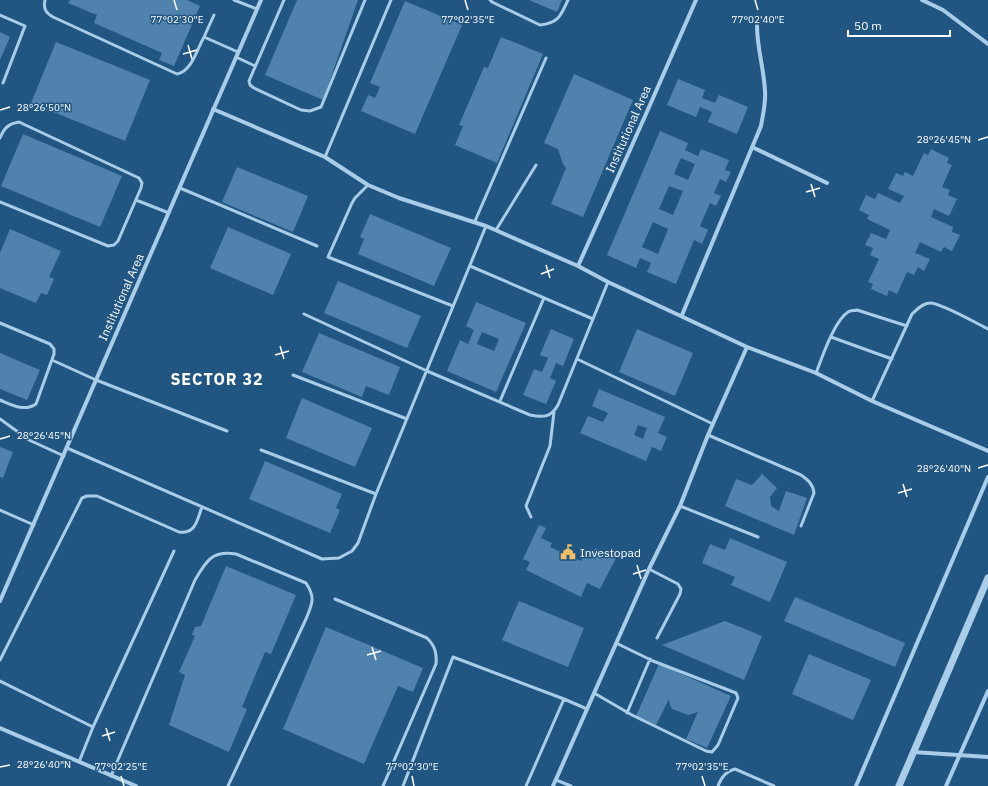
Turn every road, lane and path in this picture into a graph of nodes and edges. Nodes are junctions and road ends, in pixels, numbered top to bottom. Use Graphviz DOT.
graph roads {
  1 [pos="45,0"];
  2 [pos="234,0"];
  3 [pos="261,0"];
  4 [pos="284,0"];
  5 [pos="365,0"];
  6 [pos="391,0"];
  7 [pos="490,0"];
  8 [pos="568,0"];
  9 [pos="696,0"];
  10 [pos="922,0"];
  11 [pos="257,9"];
  12 [pos="0,15"];
  13 [pos="214,15"];
  14 [pos="757,26"];
  15 [pos="204,37"];
  16 [pos="988,44"];
  17 [pos="238,52"];
  18 [pos="236,57"];
  19 [pos="546,58"];
  20 [pos="255,66"];
  21 [pos="3,83"];
  22 [pos="213,109"];
  23 [pos="0,138"];
  24 [pos="752,147"];
  25 [pos="325,157"];
  26 [pos="536,165"];
  27 [pos="827,183"];
  28 [pos="368,185"];
  29 [pos="180,188"];
  30 [pos="136,200"];
  31 [pos="0,202"];
  32 [pos="169,213"];
  33 [pos="475,221"];
  34 [pos="486,226"];
  35 [pos="496,230"];
  36 [pos="317,246"];
  37 [pos="470,266"];
  38 [pos="578,266"];
  39 [pos="608,282"];
  40 [pos="544,298"];
  41 [pos="453,306"];
  42 [pos="304,314"];
  43 [pos="682,315"];
  44 [pos="593,319"];
  45 [pos="0,323"];
  46 [pos="907,326"];
  47 [pos="988,329"];
  48 [pos="831,337"];
  49 [pos="747,347"];
  50 [pos="577,359"];
  51 [pos="892,359"];
  52 [pos="52,360"];
  53 [pos="427,371"];
  54 [pos="816,373"];
  55 [pos="293,375"];
  56 [pos="96,380"];
  57 [pos="0,400"];
  58 [pos="500,401"];
  59 [pos="872,401"];
  60 [pos="554,412"];
  61 [pos="0,419"];
  62 [pos="407,419"];
  63 [pos="713,424"];
  64 [pos="227,431"];
  65 [pos="708,435"];
  66 [pos="67,448"];
  67 [pos="261,450"];
  68 [pos="988,451"];
  69 [pos="64,456"];
  70 [pos="988,477"];
  71 [pos="376,494"];
  72 [pos="680,506"];
  73 [pos="202,507"];
  74 [pos="0,510"];
  75 [pos="531,517"];
  76 [pos="34,525"];
  77 [pos="801,526"];
  78 [pos="758,537"];
  79 [pos="174,551"];
  80 [pos="649,569"];
  81 [pos="988,578"];
  82 [pos="1,596"];
  83 [pos="335,599"];
  84 [pos="0,601"];
  85 [pos="657,638"];
  86 [pos="616,643"];
  87 [pos="650,659"];
  88 [pos="0,660"];
  89 [pos="0,681"];
  90 [pos="988,691"];
  91 [pos="594,693"];
  92 [pos="564,699"];
  93 [pos="587,709"];
  94 [pos="627,713"];
  95 [pos="93,727"];
  96 [pos="0,728"];
  97 [pos="913,752"];
  98 [pos="960,755"];
  99 [pos="988,757"];
  100 [pos="79,762"];
  101 [pos="111,776"];
  102 [pos="556,780"];
  103 [pos="136,786"];
  104 [pos="228,786"];
  105 [pos="383,786"];
  106 [pos="403,786"];
  107 [pos="526,786"];
  108 [pos="553,786"];
  109 [pos="572,786"];
  110 [pos="718,786"];
  111 [pos="774,786"];
  112 [pos="856,786"];
  113 [pos="899,786"];
  114 [pos="946,786"];
  1 -- 15 [label="lane"];
  2 -- 11 [label="lane"];
  3 -- 11 [label="street, Institutional Area"];
  4 -- 20 [label="lane"];
  5 -- 20 [label="lane"];
  6 -- 25 [label="lane"];
  7 -- 8 [label="lane"];
  9 -- 38 [label="street, Institutional Area"];
  10 -- 16 [label="street"];
  11 -- 17 [label="street, Institutional Area"];
  12 -- 21 [label="lane"];
  13 -- 15 [label="lane"];
  14 -- 24 [label="street"];
  15 -- 17 [label="lane"];
  17 -- 18 [label="street, Institutional Area"];
  18 -- 20 [label="lane"];
  18 -- 22 [label="street, Institutional Area"];
  19 -- 33 [label="lane"];
  22 -- 25 [label="street"];
  22 -- 29 [label="street, Institutional Area"];
  23 -- 30 [label="lane"];
  24 -- 27 [label="street"];
  24 -- 43 [label="street"];
  25 -- 28 [label="street"];
  26 -- 35 [label="lane"];
  28 -- 33 [label="street"];
  28 -- 41 [label="lane"];
  29 -- 32 [label="street, Institutional Area"];
  29 -- 36 [label="lane"];
  30 -- 31 [label="lane"];
  30 -- 32 [label="lane"];
  32 -- 56 [label="street, Institutional Area"];
  33 -- 34 [label="street"];
  34 -- 35 [label="street"];
  34 -- 37 [label="lane"];
  35 -- 38 [label="street"];
  37 -- 40 [label="lane"];
  37 -- 41 [label="lane"];
  38 -- 39 [label="street"];
  39 -- 43 [label="street"];
  39 -- 44 [label="lane"];
  40 -- 44 [label="lane"];
  40 -- 58 [label="lane"];
  41 -- 53 [label="lane"];
  42 -- 53 [label="lane"];
  43 -- 49 [label="street"];
  44 -- 50 [label="lane"];
  45 -- 52 [label="lane"];
  46 -- 47 [label="lane"];
  46 -- 48 [label="lane"];
  46 -- 51 [label="lane"];
  48 -- 51 [label="lane"];
  48 -- 54 [label="lane"];
  49 -- 54 [label="street"];
  49 -- 63 [label="street"];
  50 -- 60 [label="lane"];
  50 -- 63 [label="lane"];
  51 -- 59 [label="lane"];
  52 -- 56 [label="lane"];
  52 -- 57 [label="lane"];
  53 -- 58 [label="lane"];
  53 -- 62 [label="lane"];
  54 -- 59 [label="street"];
  55 -- 62 [label="lane"];
  56 -- 64 [label="lane"];
  56 -- 66 [label="street, Institutional Area"];
  58 -- 60 [label="lane"];
  59 -- 68 [label="street"];
  60 -- 75 [label="lane"];
  61 -- 69 [label="lane"];
  62 -- 71 [label="lane"];
  63 -- 65 [label="street"];
  65 -- 72 [label="street"];
  65 -- 77 [label="lane"];
  66 -- 69 [label="street, Institutional Area"];
  66 -- 73 [label="lane"];
  67 -- 71 [label="lane"];
  69 -- 76 [label="street, Institutional Area"];
  70 -- 112 [label="street"];
  71 -- 73 [label="lane"];
  72 -- 78 [label="lane"];
  72 -- 80 [label="street"];
  73 -- 88 [label="lane"];
  74 -- 76 [label="lane"];
  76 -- 82 [label="street, Institutional Area"];
  79 -- 95 [label="lane"];
  80 -- 85 [label="lane"];
  80 -- 86 [label="street"];
  81 -- 97 [label="street"];
  82 -- 84 [label="street, Institutional Area"];
  83 -- 105 [label="lane"];
  86 -- 87 [label="lane"];
  86 -- 91 [label="street"];
  87 -- 94 [label="lane"];
  87 -- 94 [label="lane"];
  89 -- 95 [label="lane"];
  90 -- 98 [label="street"];
  91 -- 93 [label="street"];
  91 -- 94 [label="lane"];
  92 -- 93 [label="lane"];
  92 -- 106 [label="lane"];
  92 -- 107 [label="lane"];
  93 -- 102 [label="street"];
  95 -- 100 [label="lane"];
  96 -- 100 [label="street"];
  97 -- 98 [label="street"];
  97 -- 113 [label="street"];
  98 -- 99 [label="street"];
  98 -- 114 [label="street"];
  100 -- 101 [label="street"];
  101 -- 103 [label="street"];
  101 -- 104 [label="lane"];
  102 -- 108 [label="street"];
  102 -- 109 [label="lane"];
  110 -- 111 [label="lane"];
}
